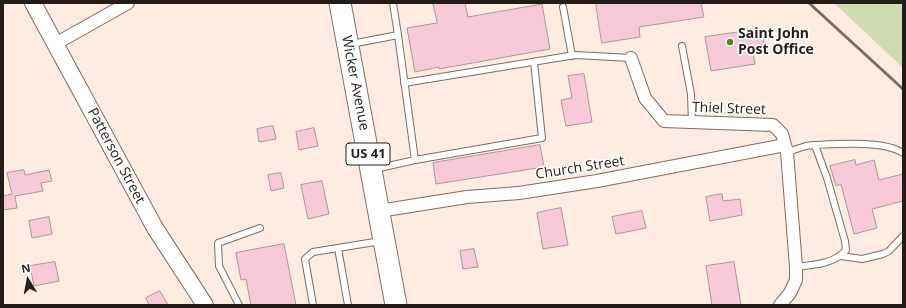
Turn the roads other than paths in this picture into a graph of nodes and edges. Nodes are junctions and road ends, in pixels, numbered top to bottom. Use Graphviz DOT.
graph roads {
  1 [pos="33,3"];
  2 [pos="128,3"];
  3 [pos="340,3"];
  4 [pos="393,3"];
  5 [pos="563,7"];
  6 [pos="398,35"];
  7 [pos="55,44"];
  8 [pos="348,45"];
  9 [pos="682,46"];
  10 [pos="572,56"];
  11 [pos="631,58"];
  12 [pos="534,62"];
  13 [pos="404,83"];
  14 [pos="692,123"];
  15 [pos="813,145"];
  16 [pos="786,149"];
  17 [pos="903,153"];
  18 [pos="415,160"];
  19 [pos="371,170"];
  20 [pos="379,211"];
  21 [pos="260,228"];
  22 [pos="903,236"];
  23 [pos="384,240"];
  24 [pos="338,248"];
  25 [pos="841,256"];
  26 [pos="796,267"];
  27 [pos="205,305"];
  28 [pos="239,305"];
  29 [pos="313,305"];
  30 [pos="348,305"];
  31 [pos="396,305"];
  32 [pos="780,305"];
  1 -- 7 [label="street, Patterson Street"];
  2 -- 7 [label="street"];
  3 -- 8 [label="highway, Wicker Avenue / US 41"];
  4 -- 6 [label="lane"];
  5 -- 10 [label="lane"];
  6 -- 8 [label="lane"];
  6 -- 13 [label="lane"];
  7 -- 27 [label="street, Patterson Street"];
  8 -- 19 [label="highway, Wicker Avenue / US 41"];
  9 -- 14 [label="lane"];
  10 -- 11 [label="lane"];
  10 -- 12 [label="lane"];
  11 -- 14 [label="street, Thiel Street"];
  12 -- 13 [label="lane"];
  12 -- 18 [label="lane"];
  13 -- 18 [label="lane"];
  14 -- 16 [label="street, Thiel Street"];
  15 -- 16 [label="lane"];
  15 -- 17 [label="lane"];
  15 -- 25 [label="lane"];
  16 -- 20 [label="street, Church Street"];
  16 -- 26 [label="street, Thiel Street"];
  18 -- 19 [label="lane"];
  19 -- 20 [label="highway, Wicker Avenue / US 41"];
  20 -- 23 [label="highway, Wicker Avenue / US 41"];
  21 -- 28 [label="lane"];
  22 -- 25 [label="lane"];
  23 -- 24 [label="lane"];
  23 -- 31 [label="highway, Wicker Avenue / US 41"];
  24 -- 29 [label="lane"];
  24 -- 30 [label="lane"];
  25 -- 26 [label="lane"];
  26 -- 32 [label="street, Thiel Street"];
}
